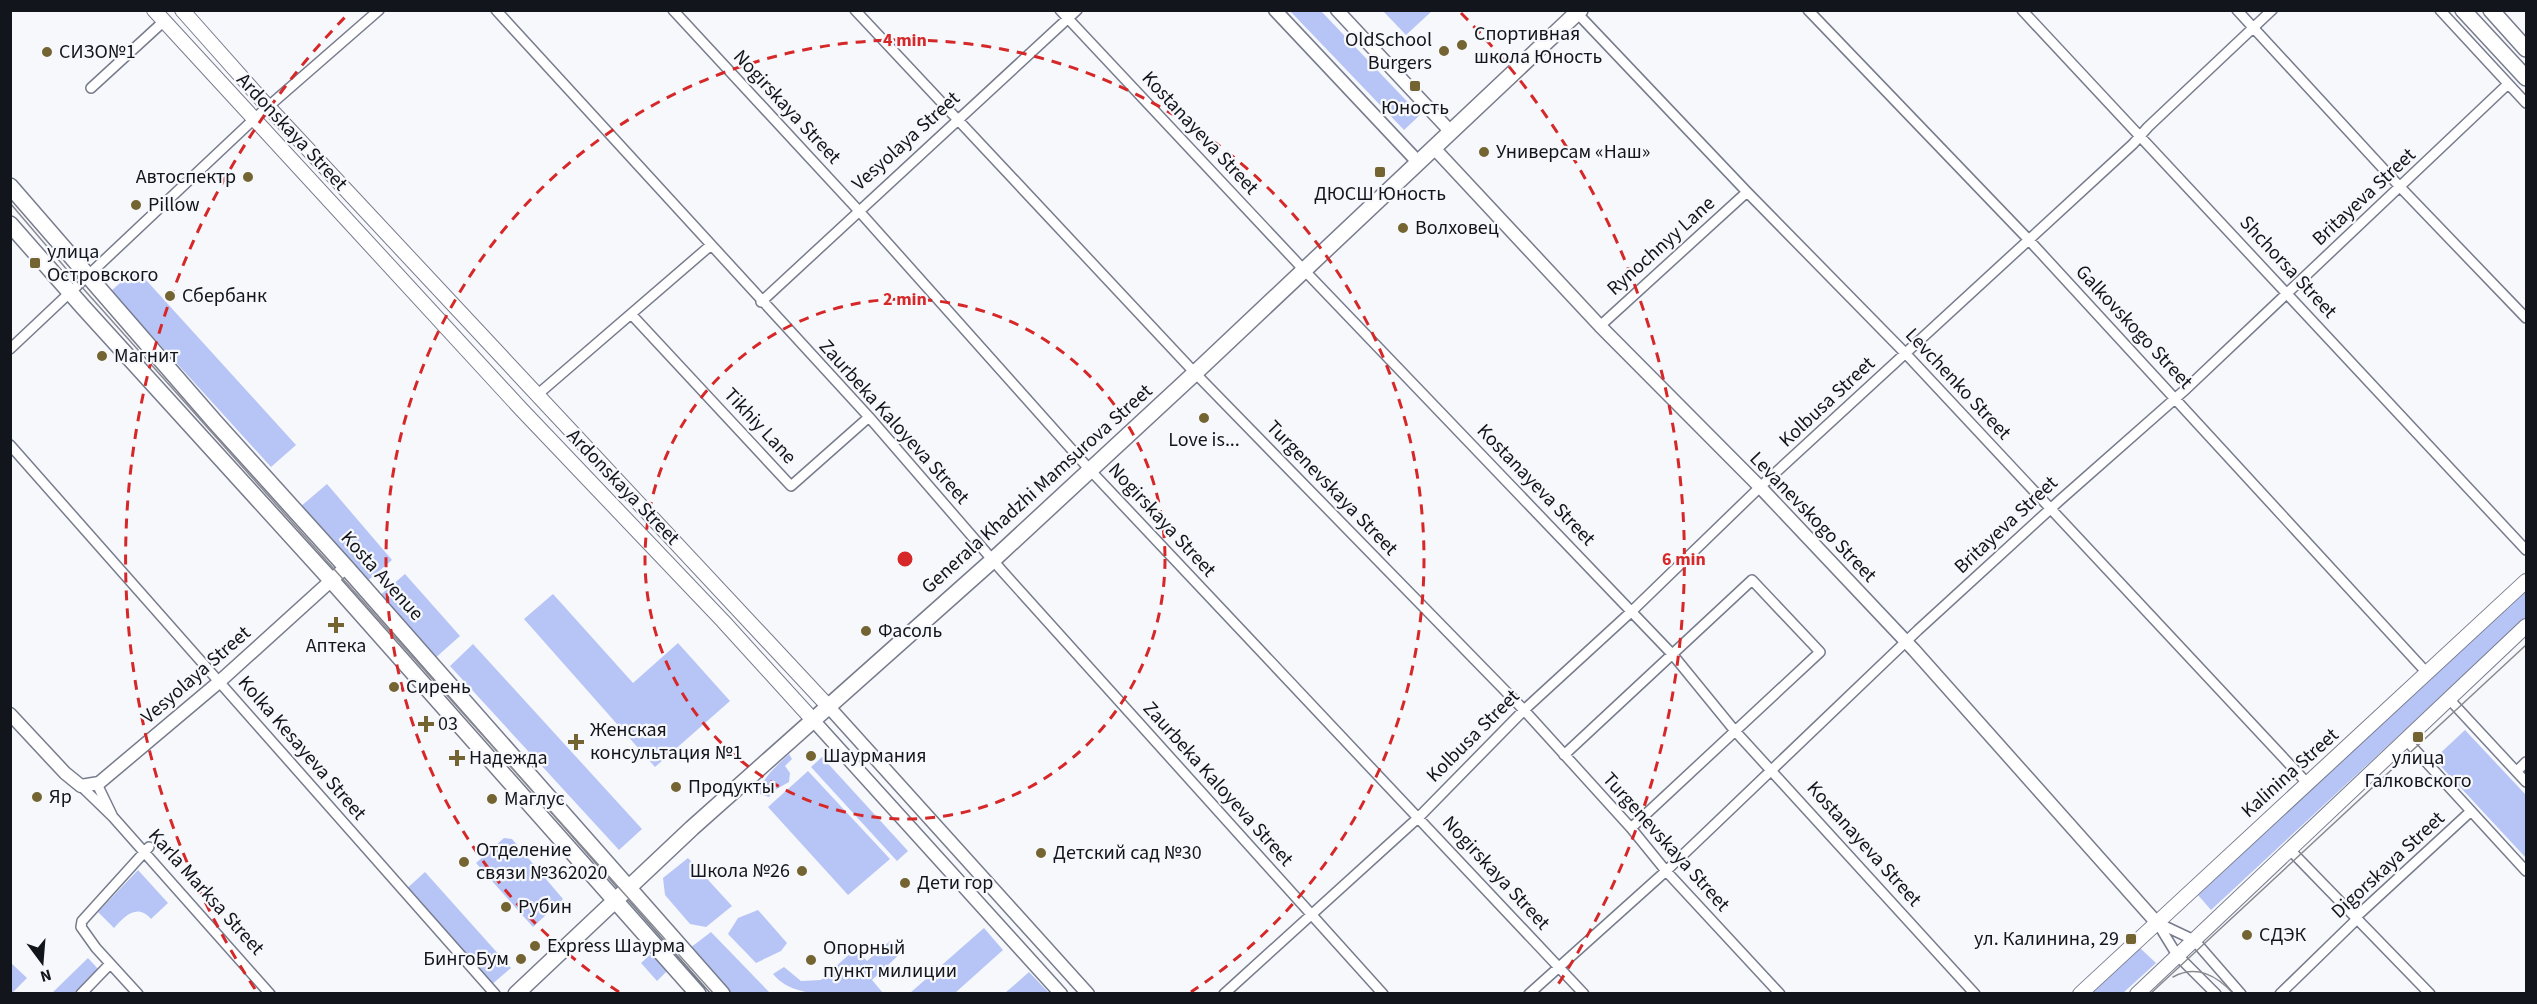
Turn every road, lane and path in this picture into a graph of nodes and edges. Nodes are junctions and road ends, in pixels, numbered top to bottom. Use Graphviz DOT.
graph roads {
  1 [pos="153,10"];
  2 [pos="182,10"];
  3 [pos="379,10"];
  4 [pos="496,10"];
  5 [pos="673,10"];
  6 [pos="855,10"];
  7 [pos="1060,10"];
  8 [pos="1077,10"];
  9 [pos="1275,10"];
  10 [pos="1337,10"];
  11 [pos="1808,10"];
  12 [pos="2022,10"];
  13 [pos="2237,10"];
  14 [pos="2272,10"];
  15 [pos="2440,10"];
  16 [pos="2463,10"];
  17 [pos="2491,10"];
  18 [pos="1579,12"];
  19 [pos="1068,19"];
  20 [pos="163,22"];
  21 [pos="2254,28"];
  22 [pos="2526,49"];
  23 [pos="2526,78"];
  24 [pos="2508,84"];
  25 [pos="91,88"];
  26 [pos="2526,103"];
  27 [pos="268,107"];
  28 [pos="254,119"];
  29 [pos="958,120"];
  30 [pos="1450,131"];
  31 [pos="2140,136"];
  32 [pos="1433,147"];
  33 [pos="1418,162"];
  34 [pos="10,186"];
  35 [pos="2401,188"];
  36 [pos="1747,192"];
  37 [pos="859,211"];
  38 [pos="10,224"];
  39 [pos="2028,239"];
  40 [pos="711,245"];
  41 [pos="1304,270"];
  42 [pos="88,278"];
  43 [pos="70,293"];
  44 [pos="2287,293"];
  45 [pos="761,302"];
  46 [pos="632,314"];
  47 [pos="2526,318"];
  48 [pos="1600,326"];
  49 [pos="10,349"];
  50 [pos="1906,354"];
  51 [pos="1195,373"];
  52 [pos="537,395"];
  53 [pos="2175,399"];
  54 [pos="869,417"];
  55 [pos="10,445"];
  56 [pos="1090,470"];
  57 [pos="1760,488"];
  58 [pos="2050,510"];
  59 [pos="2526,550"];
  60 [pos="993,560"];
  61 [pos="346,567"];
  62 [pos="331,580"];
  63 [pos="2526,581"];
  64 [pos="1632,611"];
  65 [pos="2526,626"];
  66 [pos="1906,642"];
  67 [pos="1673,655"];
  68 [pos="2428,674"];
  69 [pos="219,682"];
  70 [pos="2449,699"];
  71 [pos="828,706"];
  72 [pos="1524,710"];
  73 [pos="10,714"];
  74 [pos="813,720"];
  75 [pos="1735,731"];
  76 [pos="2406,740"];
  77 [pos="1564,755"];
  78 [pos="2526,762"];
  79 [pos="1773,770"];
  80 [pos="2517,771"];
  81 [pos="2526,782"];
  82 [pos="97,784"];
  83 [pos="2308,784"];
  84 [pos="81,786"];
  85 [pos="2470,812"];
  86 [pos="113,817"];
  87 [pos="1419,817"];
  88 [pos="1631,828"];
  89 [pos="146,849"];
  90 [pos="2289,849"];
  91 [pos="1666,871"];
  92 [pos="2526,871"];
  93 [pos="628,887"];
  94 [pos="615,901"];
  95 [pos="1310,915"];
  96 [pos="2357,915"];
  97 [pos="2156,922"];
  98 [pos="2194,940"];
  99 [pos="2177,955"];
  100 [pos="111,964"];
  101 [pos="1559,965"];
  102 [pos="81,993"];
  103 [pos="138,993"];
  104 [pos="270,993"];
  105 [pos="495,993"];
  106 [pos="516,993"];
  107 [pos="698,993"];
  108 [pos="722,993"];
  109 [pos="1061,993"];
  110 [pos="1088,993"];
  111 [pos="1224,993"];
  112 [pos="1383,993"];
  113 [pos="1529,993"];
  114 [pos="1584,993"];
  115 [pos="1780,993"];
  116 [pos="1975,993"];
  117 [pos="2080,993"];
  118 [pos="2137,993"];
  119 [pos="2216,993"];
  120 [pos="2241,993"];
  121 [pos="2280,993"];
  122 [pos="2430,993"];
  1 -- 20 [label="main road, Ardonskaya Street"];
  2 -- 27 [label="main road, Ardonskaya Street"];
  3 -- 27 [label="street"];
  4 -- 40 [label="street, Zaurbeka Kaloyeva Street"];
  5 -- 37 [label="street, Nogirskaya Street"];
  6 -- 29 [label="street, Turgenevskaya Street"];
  7 -- 19 [label="street, Kostanayeva Street"];
  8 -- 19 [label="street, Vesyolaya Street"];
  9 -- 33 [label="street"];
  10 -- 30 [label="street"];
  11 -- 39 [label="street, Galkovskogo Street"];
  12 -- 31 [label="street, Shchorsa Street"];
  13 -- 21 [label="street"];
  14 -- 21 [label="street, Kolbusa Street"];
  15 -- 24 [label="street"];
  16 -- 23 [label="main road"];
  17 -- 22 [label="main road"];
  18 -- 30 [label="main road, Generala Khadzhi Mamsurova Street"];
  18 -- 36 [label="street, Levchenko Street"];
  19 -- 29 [label="street, Vesyolaya Street"];
  19 -- 41 [label="street, Kostanayeva Street"];
  20 -- 25 [label="street"];
  20 -- 28 [label="main road, Ardonskaya Street"];
  21 -- 31 [label="street, Kolbusa Street"];
  21 -- 35 [label="street"];
  24 -- 26 [label="street"];
  24 -- 35 [label="street, Britayeva Street"];
  27 -- 28 [label="street"];
  27 -- 52 [label="main road, Ardonskaya Street"];
  28 -- 42 [label="street"];
  28 -- 74 [label="main road, Ardonskaya Street"];
  29 -- 37 [label="street, Vesyolaya Street"];
  29 -- 51 [label="street, Turgenevskaya Street"];
  30 -- 32 [label="main road, Generala Khadzhi Mamsurova Street"];
  31 -- 39 [label="street, Kolbusa Street"];
  31 -- 44 [label="street, Shchorsa Street"];
  32 -- 33 [label="main road, Generala Khadzhi Mamsurova Street"];
  32 -- 48 [label="street, Levanevskogo Street"];
  33 -- 41 [label="main road, Generala Khadzhi Mamsurova Street"];
  34 -- 42 [label="main road, Kosta Avenue"];
  35 -- 44 [label="street, Britayeva Street"];
  35 -- 47 [label="street"];
  36 -- 48 [label="street, Rynochnyy Lane"];
  36 -- 50 [label="street, Levchenko Street"];
  37 -- 45 [label="street, Vesyolaya Street"];
  37 -- 56 [label="street, Nogirskaya Street"];
  38 -- 43 [label="main road, Kosta Avenue"];
  39 -- 50 [label="street, Kolbusa Street"];
  39 -- 53 [label="street, Galkovskogo Street"];
  40 -- 45 [label="street, Zaurbeka Kaloyeva Street"];
  40 -- 46 [label="street"];
  41 -- 51 [label="main road, Generala Khadzhi Mamsurova Street"];
  41 -- 64 [label="street, Kostanayeva Street"];
  42 -- 43 [label="street"];
  42 -- 61 [label="main road, Kosta Avenue"];
  43 -- 49 [label="street"];
  43 -- 62 [label="main road, Kosta Avenue"];
  44 -- 53 [label="street, Britayeva Street"];
  44 -- 59 [label="street, Shchorsa Street"];
  45 -- 54 [label="street, Zaurbeka Kaloyeva Street"];
  46 -- 52 [label="street"];
  46 -- 54 [label="street, Tikhiy Lane"];
  48 -- 57 [label="street, Levanevskogo Street"];
  50 -- 57 [label="street, Kolbusa Street"];
  50 -- 58 [label="street, Levchenko Street"];
  51 -- 56 [label="main road, Generala Khadzhi Mamsurova Street"];
  51 -- 72 [label="street, Turgenevskaya Street"];
  52 -- 71 [label="main road, Ardonskaya Street"];
  53 -- 58 [label="street, Britayeva Street"];
  53 -- 68 [label="street, Galkovskogo Street"];
  54 -- 60 [label="street, Zaurbeka Kaloyeva Street"];
  55 -- 69 [label="street, Kolka Kesayeva Street"];
  56 -- 60 [label="main road, Generala Khadzhi Mamsurova Street"];
  56 -- 87 [label="street, Nogirskaya Street"];
  57 -- 64 [label="street, Kolbusa Street"];
  57 -- 66 [label="street, Levanevskogo Street"];
  58 -- 66 [label="street, Britayeva Street"];
  58 -- 83 [label="street, Levchenko Street"];
  60 -- 71 [label="main road, Generala Khadzhi Mamsurova Street"];
  60 -- 95 [label="street, Zaurbeka Kaloyeva Street"];
  61 -- 62 [label="street, Vesyolaya Street"];
  61 -- 93 [label="main road, Kosta Avenue"];
  62 -- 69 [label="street, Vesyolaya Street"];
  62 -- 94 [label="main road, Kosta Avenue"];
  63 -- 68 [label="main road, Kalinina Street"];
  64 -- 67 [label="street, Kostanayeva Street"];
  64 -- 72 [label="street, Kolbusa Street"];
  65 -- 70 [label="main road"];
  66 -- 79 [label="street, Britayeva Street"];
  66 -- 97 [label="street, Levanevskogo Street"];
  67 -- 75 [label="street, Kostanayeva Street"];
  67 -- 75 [label="street"];
  67 -- 77 [label="street"];
  68 -- 83 [label="main road, Kalinina Street"];
  69 -- 82 [label="street, Vesyolaya Street"];
  69 -- 105 [label="street, Kolka Kesayeva Street"];
  70 -- 76 [label="main road"];
  70 -- 80 [label="street"];
  71 -- 74 [label="main road, Generala Khadzhi Mamsurova Street"];
  71 -- 110 [label="street, Ardonskaya Street"];
  72 -- 77 [label="street, Turgenevskaya Street"];
  72 -- 87 [label="street, Kolbusa Street"];
  73 -- 84 [label="street, Karla Marksa Street"];
  74 -- 93 [label="main road, Generala Khadzhi Mamsurova Street"];
  74 -- 109 [label="street, Ardonskaya Street"];
  75 -- 79 [label="street, Kostanayeva Street"];
  75 -- 88 [label="street"];
  76 -- 85 [label="street"];
  76 -- 90 [label="main road"];
  77 -- 88 [label="street, Turgenevskaya Street"];
  78 -- 80 [label="street"];
  79 -- 91 [label="street, Britayeva Street"];
  79 -- 116 [label="street, Kostanayeva Street"];
  80 -- 81 [label="street"];
  82 -- 84 [label="street, Vesyolaya Street"];
  82 -- 86 [label="street, Karla Marksa Street"];
  83 -- 97 [label="main road, Kalinina Street"];
  84 -- 86 [label="street, Karla Marksa Street"];
  85 -- 92 [label="street"];
  85 -- 96 [label="street, Digorskaya Street"];
  86 -- 89 [label="street, Karla Marksa Street"];
  87 -- 95 [label="street, Kolbusa Street"];
  87 -- 101 [label="street, Nogirskaya Street"];
  88 -- 91 [label="street, Turgenevskaya Street"];
  89 -- 100 [label="street"];
  89 -- 104 [label="street, Karla Marksa Street"];
  90 -- 96 [label="street"];
  90 -- 98 [label="main road"];
  91 -- 101 [label="street, Britayeva Street"];
  91 -- 115 [label="street, Turgenevskaya Street"];
  93 -- 94 [label="main road, Generala Khadzhi Mamsurova Street"];
  93 -- 108 [label="main road, Kosta Avenue"];
  94 -- 106 [label="main road, Generala Khadzhi Mamsurova Street"];
  94 -- 107 [label="main road, Kosta Avenue"];
  95 -- 111 [label="street, Kolbusa Street"];
  95 -- 112 [label="street, Zaurbeka Kaloyeva Street"];
  96 -- 121 [label="street, Digorskaya Street"];
  96 -- 122 [label="street"];
  97 -- 98 [label="street, Levanevskogo Street"];
  97 -- 99 [label="street, Levanevskogo Street"];
  97 -- 117 [label="main road, Kalinina Street"];
  98 -- 99 [label="main road"];
  98 -- 120 [label="street, Levanevskogo Street"];
  99 -- 118 [label="main road"];
  99 -- 119 [label="street, Levanevskogo Street"];
  100 -- 102 [label="street"];
  100 -- 103 [label="street"];
  101 -- 113 [label="street, Britayeva Street"];
  101 -- 114 [label="street, Nogirskaya Street"];
}
